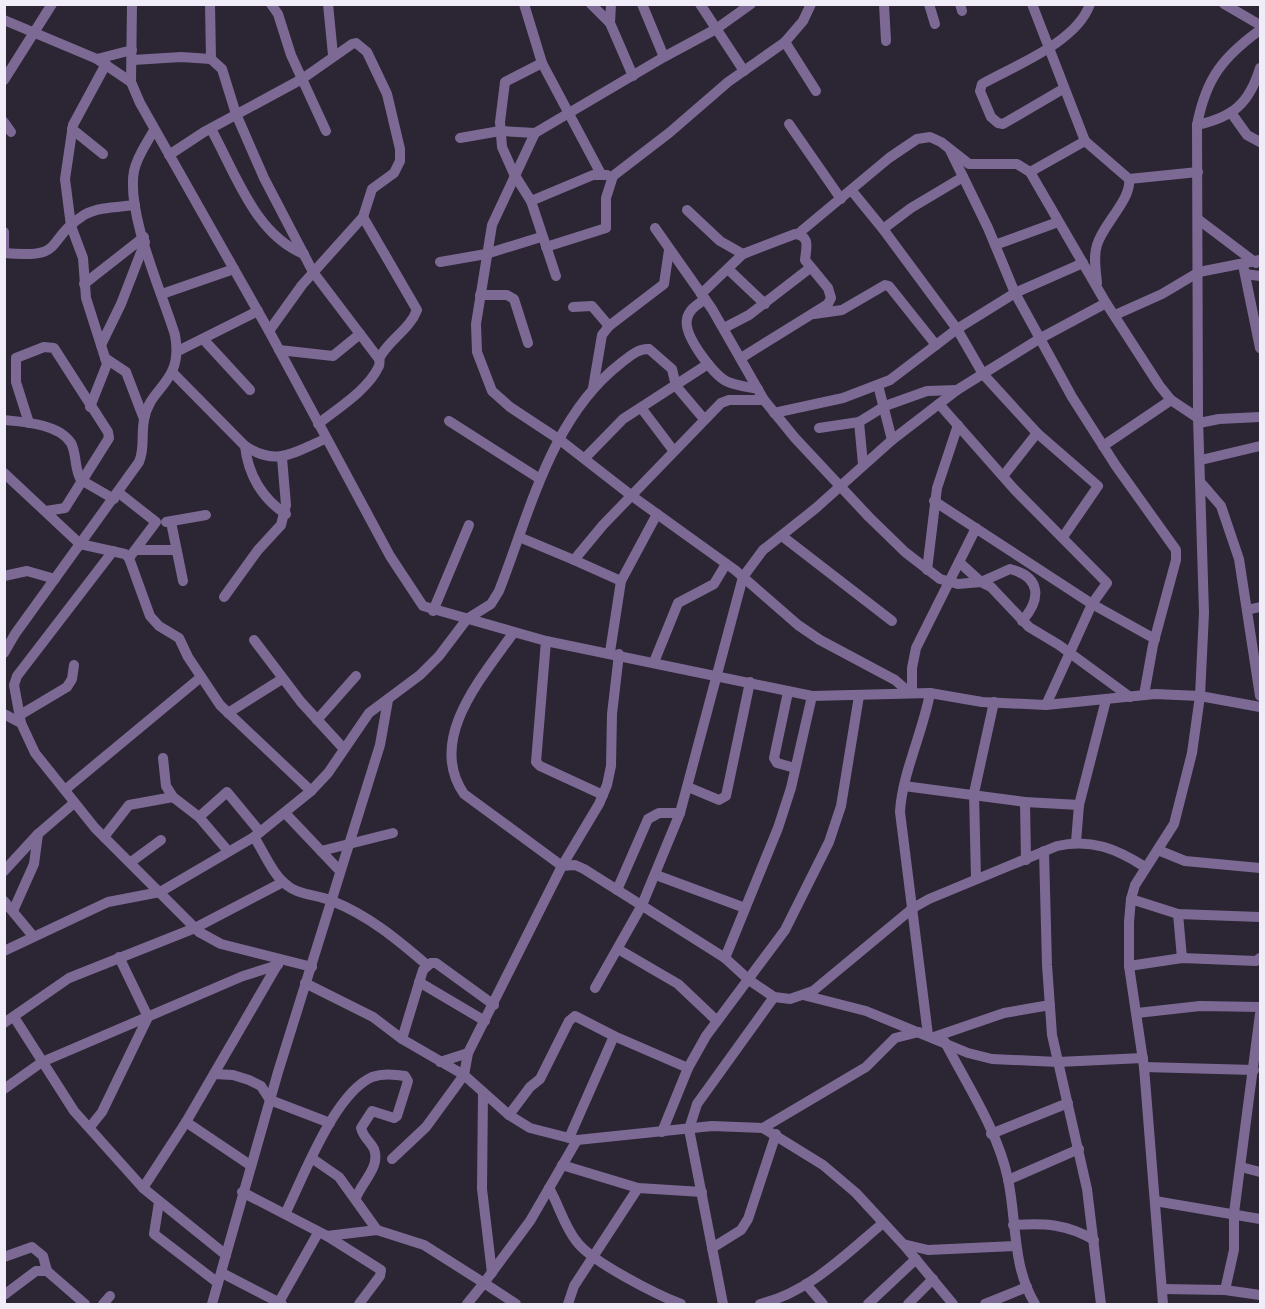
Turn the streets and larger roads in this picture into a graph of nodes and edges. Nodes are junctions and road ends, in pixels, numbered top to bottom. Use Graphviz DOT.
graph roads {
  1 [pos="52,4"];
  2 [pos="132,4"];
  3 [pos="210,4"];
  4 [pos="271,4"];
  5 [pos="328,4"];
  6 [pos="524,4"];
  7 [pos="591,4"];
  8 [pos="610,4"];
  9 [pos="642,4"];
  10 [pos="700,4"];
  11 [pos="751,4"];
  12 [pos="811,4"];
  13 [pos="929,4"];
  14 [pos="1032,4"];
  15 [pos="1090,4"];
  16 [pos="1224,4"];
  17 [pos="887,7"];
  18 [pos="4,21"];
  19 [pos="610,23"];
  20 [pos="935,24"];
  21 [pos="1260,25"];
  22 [pos="716,29"];
  23 [pos="1260,30"];
  24 [pos="36,32"];
  25 [pos="886,41"];
  26 [pos="785,42"];
  27 [pos="534,44"];
  28 [pos="1049,47"];
  29 [pos="133,55"];
  30 [pos="333,55"];
  31 [pos="664,57"];
  32 [pos="211,59"];
  33 [pos="101,62"];
  34 [pos="542,63"];
  35 [pos="1260,68"];
  36 [pos="524,70"];
  37 [pos="744,71"];
  38 [pos="633,76"];
  39 [pos="302,79"];
  40 [pos="4,80"];
  41 [pos="131,82"];
  42 [pos="1063,89"];
  43 [pos="816,91"];
  44 [pos="236,114"];
  45 [pos="570,114"];
  46 [pos="1232,114"];
  47 [pos="4,122"];
  48 [pos="789,124"];
  49 [pos="1197,125"];
  50 [pos="72,129"];
  51 [pos="211,129"];
  52 [pos="154,130"];
  53 [pos="500,131"];
  54 [pos="11,132"];
  55 [pos="326,132"];
  56 [pos="535,133"];
  57 [pos="460,138"];
  58 [pos="1085,141"];
  59 [pos="1260,142"];
  60 [pos="950,150"];
  61 [pos="103,154"];
  62 [pos="169,155"];
  63 [pos="1030,172"];
  64 [pos="1198,172"];
  65 [pos="514,174"];
  66 [pos="601,174"];
  67 [pos="613,176"];
  68 [pos="963,177"];
  69 [pos="1130,179"];
  70 [pos="852,191"];
  71 [pos="841,199"];
  72 [pos="531,201"];
  73 [pos="135,205"];
  74 [pos="687,210"];
  75 [pos="363,217"];
  76 [pos="1199,220"];
  77 [pos="1058,222"];
  78 [pos="71,226"];
  79 [pos="655,228"];
  80 [pos="883,229"];
  81 [pos="4,232"];
  82 [pos="799,234"];
  83 [pos="144,240"];
  84 [pos="544,242"];
  85 [pos="995,245"];
  86 [pos="669,250"];
  87 [pos="4,251"];
  88 [pos="304,254"];
  89 [pos="486,254"];
  90 [pos="743,254"];
  91 [pos="440,262"];
  92 [pos="1258,262"];
  93 [pos="1083,263"];
  94 [pos="810,268"];
  95 [pos="234,269"];
  96 [pos="1244,269"];
  97 [pos="729,270"];
  98 [pos="313,272"];
  99 [pos="1199,272"];
  100 [pos="556,276"];
  101 [pos="1260,276"];
  102 [pos="84,284"];
  103 [pos="1097,286"];
  104 [pos="1015,293"];
  105 [pos="162,294"];
  106 [pos="480,295"];
  107 [pos="703,297"];
  108 [pos="1106,303"];
  109 [pos="765,304"];
  110 [pos="573,307"];
  111 [pos="258,311"];
  112 [pos="811,315"];
  113 [pos="1115,315"];
  114 [pos="609,326"];
  115 [pos="724,328"];
  116 [pos="957,329"];
  117 [pos="269,331"];
  118 [pos="360,334"];
  119 [pos="1040,339"];
  120 [pos="204,340"];
  121 [pos="528,343"];
  122 [pos="100,345"];
  123 [pos="936,345"];
  124 [pos="1260,348"];
  125 [pos="279,350"];
  126 [pos="178,351"];
  127 [pos="105,358"];
  128 [pos="379,358"];
  129 [pos="741,358"];
  130 [pos="708,364"];
  131 [pos="173,373"];
  132 [pos="983,374"];
  133 [pos="878,385"];
  134 [pos="676,387"];
  135 [pos="593,388"];
  136 [pos="250,390"];
  137 [pos="957,390"];
  138 [pos="761,395"];
  139 [pos="1171,400"];
  140 [pos="939,404"];
  141 [pos="885,406"];
  142 [pos="90,407"];
  143 [pos="642,409"];
  144 [pos="774,413"];
  145 [pos="1260,417"];
  146 [pos="704,419"];
  147 [pos="4,420"];
  148 [pos="144,420"];
  149 [pos="448,421"];
  150 [pos="1198,421"];
  151 [pos="859,422"];
  152 [pos="29,423"];
  153 [pos="318,424"];
  154 [pos="958,425"];
  155 [pos="819,428"];
  156 [pos="1037,433"];
  157 [pos="325,439"];
  158 [pos="560,440"];
  159 [pos="892,440"];
  160 [pos="1104,446"];
  161 [pos="1260,446"];
  162 [pos="245,447"];
  163 [pos="673,450"];
  164 [pos="282,458"];
  165 [pos="585,458"];
  166 [pos="1201,460"];
  167 [pos="863,464"];
  168 [pos="4,473"];
  169 [pos="1004,476"];
  170 [pos="540,479"];
  171 [pos="81,480"];
  172 [pos="841,484"];
  173 [pos="1202,484"];
  174 [pos="117,496"];
  175 [pos="632,496"];
  176 [pos="934,501"];
  177 [pos="45,511"];
  178 [pos="286,514"];
  179 [pos="657,514"];
  180 [pos="207,515"];
  181 [pos="156,522"];
  182 [pos="171,522"];
  183 [pos="469,525"];
  184 [pos="976,528"];
  185 [pos="782,536"];
  186 [pos="519,537"];
  187 [pos="1062,537"];
  188 [pos="929,540"];
  189 [pos="80,544"];
  190 [pos="176,550"];
  191 [pos="113,551"];
  192 [pos="132,554"];
  193 [pos="914,559"];
  194 [pos="574,560"];
  195 [pos="959,562"];
  196 [pos="726,564"];
  197 [pos="927,570"];
  198 [pos="4,576"];
  199 [pos="743,577"];
  200 [pos="55,579"];
  201 [pos="183,581"];
  202 [pos="621,581"];
  203 [pos="981,582"];
  204 [pos="950,583"];
  205 [pos="224,597"];
  206 [pos="1092,604"];
  207 [pos="1260,607"];
  208 [pos="1247,610"];
  209 [pos="433,611"];
  210 [pos="467,619"];
  211 [pos="892,621"];
  212 [pos="1022,621"];
  213 [pos="514,632"];
  214 [pos="1155,639"];
  215 [pos="254,640"];
  216 [pos="546,641"];
  217 [pos="6,646"];
  218 [pos="615,653"];
  219 [pos="1068,653"];
  220 [pos="654,662"];
  221 [pos="74,665"];
  222 [pos="911,673"];
  223 [pos="716,675"];
  224 [pos="356,676"];
  225 [pos="201,677"];
  226 [pos="282,679"];
  227 [pos="896,680"];
  228 [pos="750,682"];
  229 [pos="788,692"];
  230 [pos="911,693"];
  231 [pos="930,693"];
  232 [pos="1144,695"];
  233 [pos="812,696"];
  234 [pos="860,696"];
  235 [pos="1200,696"];
  236 [pos="1260,696"];
  237 [pos="1130,697"];
  238 [pos="388,700"];
  239 [pos="1106,700"];
  240 [pos="994,702"];
  241 [pos="1046,705"];
  242 [pos="1260,707"];
  243 [pos="228,713"];
  244 [pos="4,714"];
  245 [pos="21,719"];
  246 [pos="317,720"];
  247 [pos="344,749"];
  248 [pos="163,758"];
  249 [pos="795,768"];
  250 [pos="904,786"];
  251 [pos="688,787"];
  252 [pos="66,789"];
  253 [pos="310,791"];
  254 [pos="974,793"];
  255 [pos="603,795"];
  256 [pos="173,797"];
  257 [pos="1025,802"];
  258 [pos="74,803"];
  259 [pos="1079,806"];
  260 [pos="285,813"];
  261 [pos="680,813"];
  262 [pos="199,817"];
  263 [pos="393,833"];
  264 [pos="38,834"];
  265 [pos="257,834"];
  266 [pos="104,837"];
  267 [pos="161,840"];
  268 [pos="1076,842"];
  269 [pos="348,844"];
  270 [pos="1158,850"];
  271 [pos="228,851"];
  272 [pos="321,851"];
  273 [pos="1044,851"];
  274 [pos="1026,860"];
  275 [pos="131,862"];
  276 [pos="562,866"];
  277 [pos="1145,867"];
  278 [pos="1260,868"];
  279 [pos="4,871"];
  280 [pos="340,872"];
  281 [pos="656,875"];
  282 [pos="976,879"];
  283 [pos="283,882"];
  284 [pos="617,890"];
  285 [pos="160,892"];
  286 [pos="1131,899"];
  287 [pos="331,900"];
  288 [pos="4,902"];
  289 [pos="642,905"];
  290 [pos="745,908"];
  291 [pos="913,908"];
  292 [pos="13,911"];
  293 [pos="1178,914"];
  294 [pos="1260,917"];
  295 [pos="195,928"];
  296 [pos="33,936"];
  297 [pos="618,949"];
  298 [pos="4,951"];
  299 [pos="119,957"];
  300 [pos="725,958"];
  301 [pos="1182,958"];
  302 [pos="280,961"];
  303 [pos="1259,962"];
  304 [pos="427,965"];
  305 [pos="1129,966"];
  306 [pos="312,967"];
  307 [pos="748,980"];
  308 [pos="419,982"];
  309 [pos="305,983"];
  310 [pos="595,988"];
  311 [pos="803,995"];
  312 [pos="774,997"];
  313 [pos="494,1005"];
  314 [pos="1050,1005"];
  315 [pos="1260,1006"];
  316 [pos="1137,1013"];
  317 [pos="14,1017"];
  318 [pos="148,1017"];
  319 [pos="1260,1019"];
  320 [pos="485,1021"];
  321 [pos="717,1021"];
  322 [pos="4,1023"];
  323 [pos="614,1036"];
  324 [pos="932,1036"];
  325 [pos="402,1039"];
  326 [pos="468,1053"];
  327 [pos="42,1062"];
  328 [pos="440,1062"];
  329 [pos="1058,1062"];
  330 [pos="1144,1063"];
  331 [pos="688,1068"];
  332 [pos="1254,1070"];
  333 [pos="214,1074"];
  334 [pos="464,1076"];
  335 [pos="4,1089"];
  336 [pos="483,1093"];
  337 [pos="1256,1099"];
  338 [pos="270,1100"];
  339 [pos="1068,1102"];
  340 [pos="509,1115"];
  341 [pos="186,1122"];
  342 [pos="330,1123"];
  343 [pos="90,1128"];
  344 [pos="763,1128"];
  345 [pos="688,1130"];
  346 [pos="662,1132"];
  347 [pos="776,1134"];
  348 [pos="992,1134"];
  349 [pos="573,1139"];
  350 [pos="1079,1149"];
  351 [pos="313,1159"];
  352 [pos="392,1160"];
  353 [pos="250,1165"];
  354 [pos="562,1165"];
  355 [pos="1241,1167"];
  356 [pos="1260,1172"];
  357 [pos="1008,1180"];
  358 [pos="143,1188"];
  359 [pos="549,1188"];
  360 [pos="638,1188"];
  361 [pos="242,1192"];
  362 [pos="702,1192"];
  363 [pos="356,1198"];
  364 [pos="1155,1201"];
  365 [pos="159,1202"];
  366 [pos="1234,1213"];
  367 [pos="285,1214"];
  368 [pos="1260,1219"];
  369 [pos="883,1224"];
  370 [pos="1013,1225"];
  371 [pos="377,1230"];
  372 [pos="323,1234"];
  373 [pos="1094,1240"];
  374 [pos="903,1245"];
  375 [pos="1015,1246"];
  376 [pos="712,1248"];
  377 [pos="226,1255"];
  378 [pos="4,1257"];
  379 [pos="594,1257"];
  380 [pos="916,1259"];
  381 [pos="47,1271"];
  382 [pos="492,1273"];
  383 [pos="220,1278"];
  384 [pos="933,1279"];
  385 [pos="484,1283"];
  386 [pos="806,1284"];
  387 [pos="1027,1287"];
  388 [pos="1162,1289"];
  389 [pos="1226,1290"];
  390 [pos="4,1295"];
  391 [pos="1260,1295"];
  392 [pos="280,1303"];
  393 [pos="466,1304"];
  394 [pos="766,1304"];
  395 [pos="85,1305"];
  396 [pos="212,1305"];
  397 [pos="358,1305"];
  398 [pos="516,1305"];
  399 [pos="568,1305"];
  400 [pos="681,1305"];
  401 [pos="723,1305"];
  402 [pos="823,1305"];
  403 [pos="868,1305"];
  404 [pos="908,1305"];
  405 [pos="954,1305"];
  406 [pos="985,1305"];
  407 [pos="1035,1305"];
  408 [pos="1101,1305"];
  409 [pos="1163,1305"];
  1 -- 24 [label="street"];
  2 -- 29 [label="street"];
  3 -- 32 [label="street"];
  4 -- 39 [label="street"];
  5 -- 30 [label="street"];
  6 -- 27 [label="street"];
  7 -- 19 [label="street"];
  8 -- 19 [label="street"];
  9 -- 31 [label="street"];
  10 -- 22 [label="street"];
  11 -- 22 [label="street"];
  12 -- 26 [label="street"];
  13 -- 20 [label="street"];
  14 -- 28 [label="street"];
  15 -- 28 [label="street"];
  16 -- 21 [label="street"];
  17 -- 25 [label="street"];
  18 -- 24 [label="street"];
  19 -- 38 [label="street"];
  22 -- 31 [label="street"];
  22 -- 37 [label="street"];
  23 -- 49 [label="street"];
  24 -- 33 [label="street"];
  24 -- 40 [label="street"];
  26 -- 37 [label="street"];
  26 -- 43 [label="street"];
  27 -- 34 [label="street"];
  27 -- 36 [label="street"];
  28 -- 42 [label="street"];
  28 -- 42 [label="street"];
  29 -- 32 [label="street"];
  29 -- 33 [label="street"];
  29 -- 41 [label="street"];
  30 -- 39 [label="street"];
  30 -- 75 [label="street"];
  31 -- 38 [label="street"];
  32 -- 44 [label="street"];
  33 -- 41 [label="street"];
  33 -- 50 [label="street"];
  34 -- 36 [label="street"];
  34 -- 45 [label="street"];
  35 -- 46 [label="street"];
  36 -- 53 [label="street"];
  37 -- 67 [label="street"];
  38 -- 45 [label="street"];
  39 -- 44 [label="street"];
  39 -- 55 [label="street"];
  41 -- 52 [label="street"];
  42 -- 58 [label="street"];
  44 -- 51 [label="street"];
  44 -- 88 [label="street"];
  45 -- 56 [label="street"];
  45 -- 66 [label="street"];
  46 -- 49 [label="street"];
  46 -- 59 [label="street"];
  47 -- 54 [label="street"];
  48 -- 71 [label="street"];
  49 -- 64 [label="street"];
  50 -- 61 [label="street"];
  50 -- 78 [label="street"];
  51 -- 62 [label="street"];
  51 -- 88 [label="street"];
  52 -- 62 [label="street"];
  52 -- 73 [label="street"];
  53 -- 56 [label="street"];
  53 -- 57 [label="street"];
  53 -- 65 [label="street"];
  56 -- 65 [label="street"];
  58 -- 63 [label="street"];
  58 -- 69 [label="street"];
  60 -- 63 [label="street"];
  60 -- 68 [label="street"];
  60 -- 70 [label="street"];
  62 -- 95 [label="street"];
  63 -- 77 [label="street"];
  64 -- 69 [label="street"];
  64 -- 76 [label="street"];
  65 -- 72 [label="street"];
  65 -- 89 [label="street"];
  66 -- 67 [label="street"];
  66 -- 72 [label="street"];
  67 -- 84 [label="street"];
  68 -- 80 [label="street"];
  68 -- 85 [label="street"];
  69 -- 103 [label="street"];
  70 -- 71 [label="street"];
  70 -- 80 [label="street"];
  71 -- 82 [label="street"];
  72 -- 84 [label="street"];
  73 -- 78 [label="street"];
  73 -- 83 [label="street"];
  74 -- 90 [label="street"];
  75 -- 98 [label="street"];
  75 -- 128 [label="street"];
  76 -- 92 [label="street"];
  76 -- 99 [label="street"];
  77 -- 85 [label="street"];
  77 -- 93 [label="street"];
  78 -- 87 [label="street"];
  78 -- 102 [label="street"];
  79 -- 86 [label="street"];
  80 -- 116 [label="street"];
  81 -- 87 [label="street"];
  82 -- 90 [label="street"];
  82 -- 94 [label="street"];
  83 -- 102 [label="street"];
  83 -- 105 [label="street"];
  83 -- 122 [label="street"];
  84 -- 89 [label="street"];
  84 -- 100 [label="street"];
  85 -- 104 [label="street"];
  86 -- 107 [label="street"];
  86 -- 114 [label="street"];
  88 -- 98 [label="street"];
  89 -- 91 [label="street"];
  89 -- 106 [label="street"];
  90 -- 97 [label="street"];
  92 -- 96 [label="street"];
  93 -- 103 [label="street"];
  93 -- 104 [label="street"];
  94 -- 109 [label="street"];
  94 -- 112 [label="street"];
  95 -- 105 [label="street"];
  95 -- 111 [label="street"];
  96 -- 99 [label="street"];
  96 -- 101 [label="street"];
  96 -- 124 [label="street"];
  97 -- 107 [label="street"];
  97 -- 109 [label="street"];
  98 -- 117 [label="street"];
  98 -- 118 [label="street"];
  99 -- 113 [label="street"];
  99 -- 150 [label="street"];
  102 -- 122 [label="street"];
  103 -- 108 [label="street"];
  104 -- 116 [label="street"];
  104 -- 119 [label="street"];
  105 -- 126 [label="street"];
  106 -- 121 [label="street"];
  106 -- 158 [label="street"];
  107 -- 115 [label="street"];
  107 -- 130 [label="street"];
  108 -- 113 [label="street"];
  108 -- 119 [label="street"];
  109 -- 115 [label="street"];
  110 -- 114 [label="street"];
  111 -- 117 [label="street"];
  111 -- 120 [label="street"];
  112 -- 123 [label="street"];
  112 -- 129 [label="street"];
  113 -- 139 [label="street"];
  114 -- 135 [label="street"];
  115 -- 129 [label="street"];
  116 -- 123 [label="street"];
  116 -- 132 [label="street"];
  117 -- 125 [label="street"];
  118 -- 125 [label="street"];
  118 -- 128 [label="street"];
  119 -- 132 [label="street"];
  119 -- 160 [label="street"];
  120 -- 126 [label="street"];
  120 -- 136 [label="street"];
  122 -- 127 [label="street"];
  123 -- 133 [label="street"];
  125 -- 153 [label="street"];
  126 -- 131 [label="street"];
  127 -- 142 [label="street"];
  127 -- 148 [label="street"];
  128 -- 153 [label="street"];
  129 -- 138 [label="street"];
  130 -- 134 [label="street"];
  130 -- 138 [label="street"];
  131 -- 148 [label="street"];
  131 -- 162 [label="street"];
  132 -- 137 [label="street"];
  132 -- 156 [label="street"];
  133 -- 141 [label="street"];
  133 -- 144 [label="street"];
  134 -- 135 [label="street"];
  134 -- 143 [label="street"];
  134 -- 146 [label="street"];
  135 -- 158 [label="street"];
  137 -- 140 [label="street"];
  137 -- 141 [label="street"];
  138 -- 144 [label="street"];
  138 -- 146 [label="street"];
  139 -- 150 [label="street"];
  139 -- 160 [label="street"];
  140 -- 154 [label="street"];
  140 -- 159 [label="street"];
  141 -- 151 [label="street"];
  141 -- 159 [label="street"];
  142 -- 152 [label="street"];
  142 -- 171 [label="street"];
  143 -- 163 [label="street"];
  143 -- 165 [label="street"];
  144 -- 172 [label="street"];
  145 -- 150 [label="street"];
  146 -- 163 [label="street"];
  147 -- 152 [label="street"];
  148 -- 174 [label="street"];
  149 -- 170 [label="street"];
  150 -- 166 [label="street"];
  151 -- 155 [label="street"];
  151 -- 167 [label="street"];
  152 -- 171 [label="street"];
  153 -- 157 [label="street"];
  154 -- 169 [label="street"];
  154 -- 176 [label="street"];
  156 -- 169 [label="street"];
  156 -- 187 [label="street"];
  157 -- 164 [label="street"];
  157 -- 209 [label="street"];
  158 -- 165 [label="street"];
  158 -- 170 [label="street"];
  159 -- 167 [label="street"];
  160 -- 214 [label="street"];
  161 -- 166 [label="street"];
  162 -- 164 [label="street"];
  162 -- 178 [label="street"];
  163 -- 175 [label="street"];
  164 -- 178 [label="street"];
  165 -- 175 [label="street"];
  166 -- 173 [label="street"];
  167 -- 172 [label="street"];
  168 -- 177 [label="street"];
  169 -- 187 [label="street"];
  170 -- 186 [label="street"];
  171 -- 174 [label="street"];
  171 -- 177 [label="street"];
  172 -- 185 [label="street"];
  172 -- 193 [label="street"];
  173 -- 208 [label="street"];
  173 -- 235 [label="street"];
  174 -- 181 [label="street"];
  174 -- 189 [label="street"];
  175 -- 179 [label="street"];
  175 -- 194 [label="street"];
  176 -- 184 [label="street"];
  176 -- 188 [label="street"];
  177 -- 189 [label="street"];
  178 -- 205 [label="street"];
  179 -- 196 [label="street"];
  179 -- 202 [label="street"];
  180 -- 182 [label="street"];
  181 -- 182 [label="street"];
  181 -- 192 [label="street"];
  182 -- 190 [label="street"];
  183 -- 209 [label="street"];
  184 -- 195 [label="street"];
  184 -- 206 [label="street"];
  185 -- 199 [label="street"];
  185 -- 211 [label="street"];
  186 -- 194 [label="street"];
  186 -- 210 [label="street"];
  187 -- 206 [label="street"];
  188 -- 193 [label="street"];
  188 -- 197 [label="street"];
  189 -- 191 [label="street"];
  189 -- 200 [label="street"];
  190 -- 192 [label="street"];
  190 -- 201 [label="street"];
  191 -- 192 [label="street"];
  191 -- 245 [label="street"];
  192 -- 225 [label="street"];
  193 -- 197 [label="street"];
  194 -- 202 [label="street"];
  195 -- 203 [label="street"];
  195 -- 204 [label="street"];
  196 -- 199 [label="street"];
  196 -- 220 [label="street"];
  197 -- 204 [label="street"];
  198 -- 200 [label="street"];
  199 -- 223 [label="street"];
  199 -- 227 [label="street"];
  200 -- 217 [label="street"];
  202 -- 218 [label="street"];
  203 -- 204 [label="street"];
  203 -- 212 [label="street"];
  203 -- 212 [label="street"];
  204 -- 222 [label="street"];
  206 -- 214 [label="street"];
  206 -- 219 [label="street"];
  207 -- 208 [label="street"];
  208 -- 236 [label="street"];
  209 -- 210 [label="street"];
  210 -- 213 [label="street"];
  210 -- 238 [label="street"];
  212 -- 219 [label="street"];
  213 -- 216 [label="street"];
  213 -- 276 [label="street"];
  214 -- 232 [label="street"];
  215 -- 226 [label="street"];
  216 -- 218 [label="street"];
  216 -- 255 [label="street"];
  218 -- 220 [label="street"];
  218 -- 255 [label="street"];
  219 -- 237 [label="street"];
  219 -- 241 [label="street"];
  220 -- 223 [label="street"];
  221 -- 245 [label="street"];
  222 -- 227 [label="street"];
  222 -- 230 [label="street"];
  223 -- 228 [label="street"];
  223 -- 251 [label="street"];
  224 -- 246 [label="street"];
  225 -- 243 [label="street"];
  225 -- 252 [label="street"];
  226 -- 243 [label="street"];
  226 -- 246 [label="street"];
  227 -- 230 [label="street"];
  228 -- 229 [label="street"];
  228 -- 251 [label="street"];
  229 -- 233 [label="street"];
  229 -- 249 [label="street"];
  230 -- 231 [label="street"];
  230 -- 234 [label="street"];
  231 -- 240 [label="street"];
  231 -- 250 [label="street"];
  232 -- 235 [label="street"];
  232 -- 237 [label="street"];
  233 -- 234 [label="street"];
  233 -- 249 [label="street"];
  234 -- 307 [label="street"];
  235 -- 242 [label="street"];
  235 -- 270 [label="street"];
  237 -- 239 [label="street"];
  238 -- 247 [label="street"];
  238 -- 269 [label="street"];
  239 -- 241 [label="street"];
  239 -- 259 [label="street"];
  240 -- 241 [label="street"];
  240 -- 254 [label="street"];
  243 -- 253 [label="street"];
  244 -- 245 [label="street"];
  245 -- 252 [label="street"];
  246 -- 247 [label="street"];
  247 -- 253 [label="street"];
  248 -- 256 [label="street"];
  249 -- 290 [label="street"];
  250 -- 254 [label="street"];
  250 -- 291 [label="street"];
  251 -- 261 [label="street"];
  252 -- 258 [label="street"];
  253 -- 260 [label="street"];
  254 -- 257 [label="street"];
  254 -- 282 [label="street"];
  255 -- 276 [label="street"];
  256 -- 262 [label="street"];
  256 -- 266 [label="street"];
  257 -- 259 [label="street"];
  257 -- 274 [label="street"];
  258 -- 264 [label="street"];
  258 -- 266 [label="street"];
  259 -- 268 [label="street"];
  260 -- 265 [label="street"];
  260 -- 272 [label="street"];
  261 -- 281 [label="street"];
  261 -- 284 [label="street"];
  262 -- 265 [label="street"];
  262 -- 271 [label="street"];
  263 -- 269 [label="street"];
  264 -- 279 [label="street"];
  264 -- 292 [label="street"];
  265 -- 271 [label="street"];
  265 -- 283 [label="street"];
  266 -- 275 [label="street"];
  267 -- 275 [label="street"];
  268 -- 273 [label="street"];
  268 -- 277 [label="street"];
  269 -- 272 [label="street"];
  269 -- 280 [label="street"];
  270 -- 277 [label="street"];
  270 -- 278 [label="street"];
  271 -- 285 [label="street"];
  272 -- 280 [label="street"];
  273 -- 274 [label="street"];
  273 -- 314 [label="street"];
  274 -- 282 [label="street"];
  275 -- 285 [label="street"];
  276 -- 284 [label="street"];
  276 -- 313 [label="street"];
  277 -- 286 [label="street"];
  280 -- 287 [label="street"];
  281 -- 289 [label="street"];
  281 -- 290 [label="street"];
  282 -- 291 [label="street"];
  283 -- 287 [label="street"];
  283 -- 295 [label="street"];
  284 -- 289 [label="street"];
  285 -- 295 [label="street"];
  285 -- 296 [label="street"];
  286 -- 293 [label="street"];
  286 -- 305 [label="street"];
  287 -- 304 [label="street"];
  287 -- 306 [label="street"];
  288 -- 292 [label="street"];
  289 -- 297 [label="street"];
  289 -- 300 [label="street"];
  290 -- 300 [label="street"];
  291 -- 311 [label="street"];
  291 -- 324 [label="street"];
  292 -- 296 [label="street"];
  293 -- 294 [label="street"];
  293 -- 301 [label="street"];
  295 -- 299 [label="street"];
  295 -- 302 [label="street"];
  296 -- 298 [label="street"];
  297 -- 310 [label="street"];
  297 -- 321 [label="street"];
  299 -- 317 [label="street"];
  299 -- 318 [label="street"];
  300 -- 307 [label="street"];
  301 -- 303 [label="street"];
  301 -- 305 [label="street"];
  302 -- 306 [label="street"];
  302 -- 318 [label="street"];
  302 -- 333 [label="street"];
  304 -- 308 [label="street"];
  304 -- 313 [label="street"];
  305 -- 316 [label="street"];
  306 -- 309 [label="street"];
  307 -- 312 [label="street"];
  307 -- 321 [label="street"];
  308 -- 320 [label="street"];
  308 -- 325 [label="street"];
  309 -- 325 [label="street"];
  309 -- 338 [label="street"];
  311 -- 312 [label="street"];
  311 -- 324 [label="street"];
  312 -- 345 [label="street"];
  313 -- 320 [label="street"];
  314 -- 324 [label="street"];
  314 -- 329 [label="street"];
  315 -- 316 [label="street"];
  316 -- 330 [label="street"];
  317 -- 322 [label="street"];
  317 -- 327 [label="street"];
  318 -- 327 [label="street"];
  318 -- 343 [label="street"];
  319 -- 332 [label="street"];
  320 -- 326 [label="street"];
  321 -- 331 [label="street"];
  323 -- 331 [label="street"];
  323 -- 340 [label="street"];
  323 -- 349 [label="street"];
  324 -- 329 [label="street"];
  324 -- 344 [label="street"];
  324 -- 348 [label="street"];
  325 -- 328 [label="street"];
  326 -- 328 [label="street"];
  326 -- 334 [label="street"];
  327 -- 335 [label="street"];
  327 -- 343 [label="street"];
  328 -- 334 [label="street"];
  329 -- 330 [label="street"];
  329 -- 339 [label="street"];
  330 -- 332 [label="street"];
  330 -- 364 [label="street"];
  331 -- 346 [label="street"];
  332 -- 337 [label="street"];
  333 -- 338 [label="street"];
  333 -- 341 [label="street"];
  334 -- 336 [label="street"];
  334 -- 352 [label="street"];
  336 -- 340 [label="street"];
  336 -- 382 [label="street"];
  337 -- 355 [label="street"];
  338 -- 342 [label="street"];
  338 -- 353 [label="street"];
  339 -- 348 [label="street"];
  339 -- 350 [label="street"];
  340 -- 349 [label="street"];
  341 -- 353 [label="street"];
  341 -- 358 [label="street"];
  342 -- 351 [label="street"];
  342 -- 363 [label="street"];
  343 -- 358 [label="street"];
  344 -- 345 [label="street"];
  344 -- 347 [label="street"];
  345 -- 346 [label="street"];
  345 -- 362 [label="street"];
  346 -- 349 [label="street"];
  347 -- 369 [label="street"];
  347 -- 376 [label="street"];
  348 -- 357 [label="street"];
  349 -- 354 [label="street"];
  350 -- 357 [label="street"];
  350 -- 373 [label="street"];
  351 -- 363 [label="street"];
  351 -- 367 [label="street"];
  353 -- 361 [label="street"];
  354 -- 359 [label="street"];
  354 -- 360 [label="street"];
  355 -- 356 [label="street"];
  355 -- 366 [label="street"];
  357 -- 370 [label="street"];
  358 -- 365 [label="street"];
  359 -- 379 [label="street"];
  359 -- 382 [label="street"];
  360 -- 362 [label="street"];
  360 -- 379 [label="street"];
  361 -- 367 [label="street"];
  361 -- 377 [label="street"];
  362 -- 376 [label="street"];
  363 -- 371 [label="street"];
  364 -- 366 [label="street"];
  364 -- 388 [label="street"];
  365 -- 377 [label="street"];
  365 -- 383 [label="street"];
  366 -- 368 [label="street"];
  366 -- 389 [label="street"];
  367 -- 372 [label="street"];
  369 -- 374 [label="street"];
  369 -- 386 [label="street"];
  370 -- 373 [label="street"];
  370 -- 375 [label="street"];
  371 -- 372 [label="street"];
  371 -- 385 [label="street"];
  372 -- 392 [label="street"];
  372 -- 397 [label="street"];
  373 -- 408 [label="street"];
  374 -- 375 [label="street"];
  374 -- 380 [label="street"];
  375 -- 387 [label="street"];
  376 -- 401 [label="street"];
  377 -- 383 [label="street"];
  378 -- 381 [label="street"];
  379 -- 399 [label="street"];
  379 -- 400 [label="street"];
  380 -- 384 [label="street"];
  380 -- 403 [label="street"];
  381 -- 390 [label="street"];
  381 -- 395 [label="street"];
  382 -- 385 [label="street"];
  383 -- 392 [label="street"];
  383 -- 396 [label="street"];
  384 -- 404 [label="street"];
  384 -- 405 [label="street"];
  385 -- 393 [label="street"];
  385 -- 398 [label="street"];
  386 -- 394 [label="street"];
  386 -- 402 [label="street"];
  387 -- 406 [label="street"];
  387 -- 407 [label="street"];
  388 -- 389 [label="street"];
  388 -- 409 [label="street"];
  389 -- 391 [label="street"];
}
